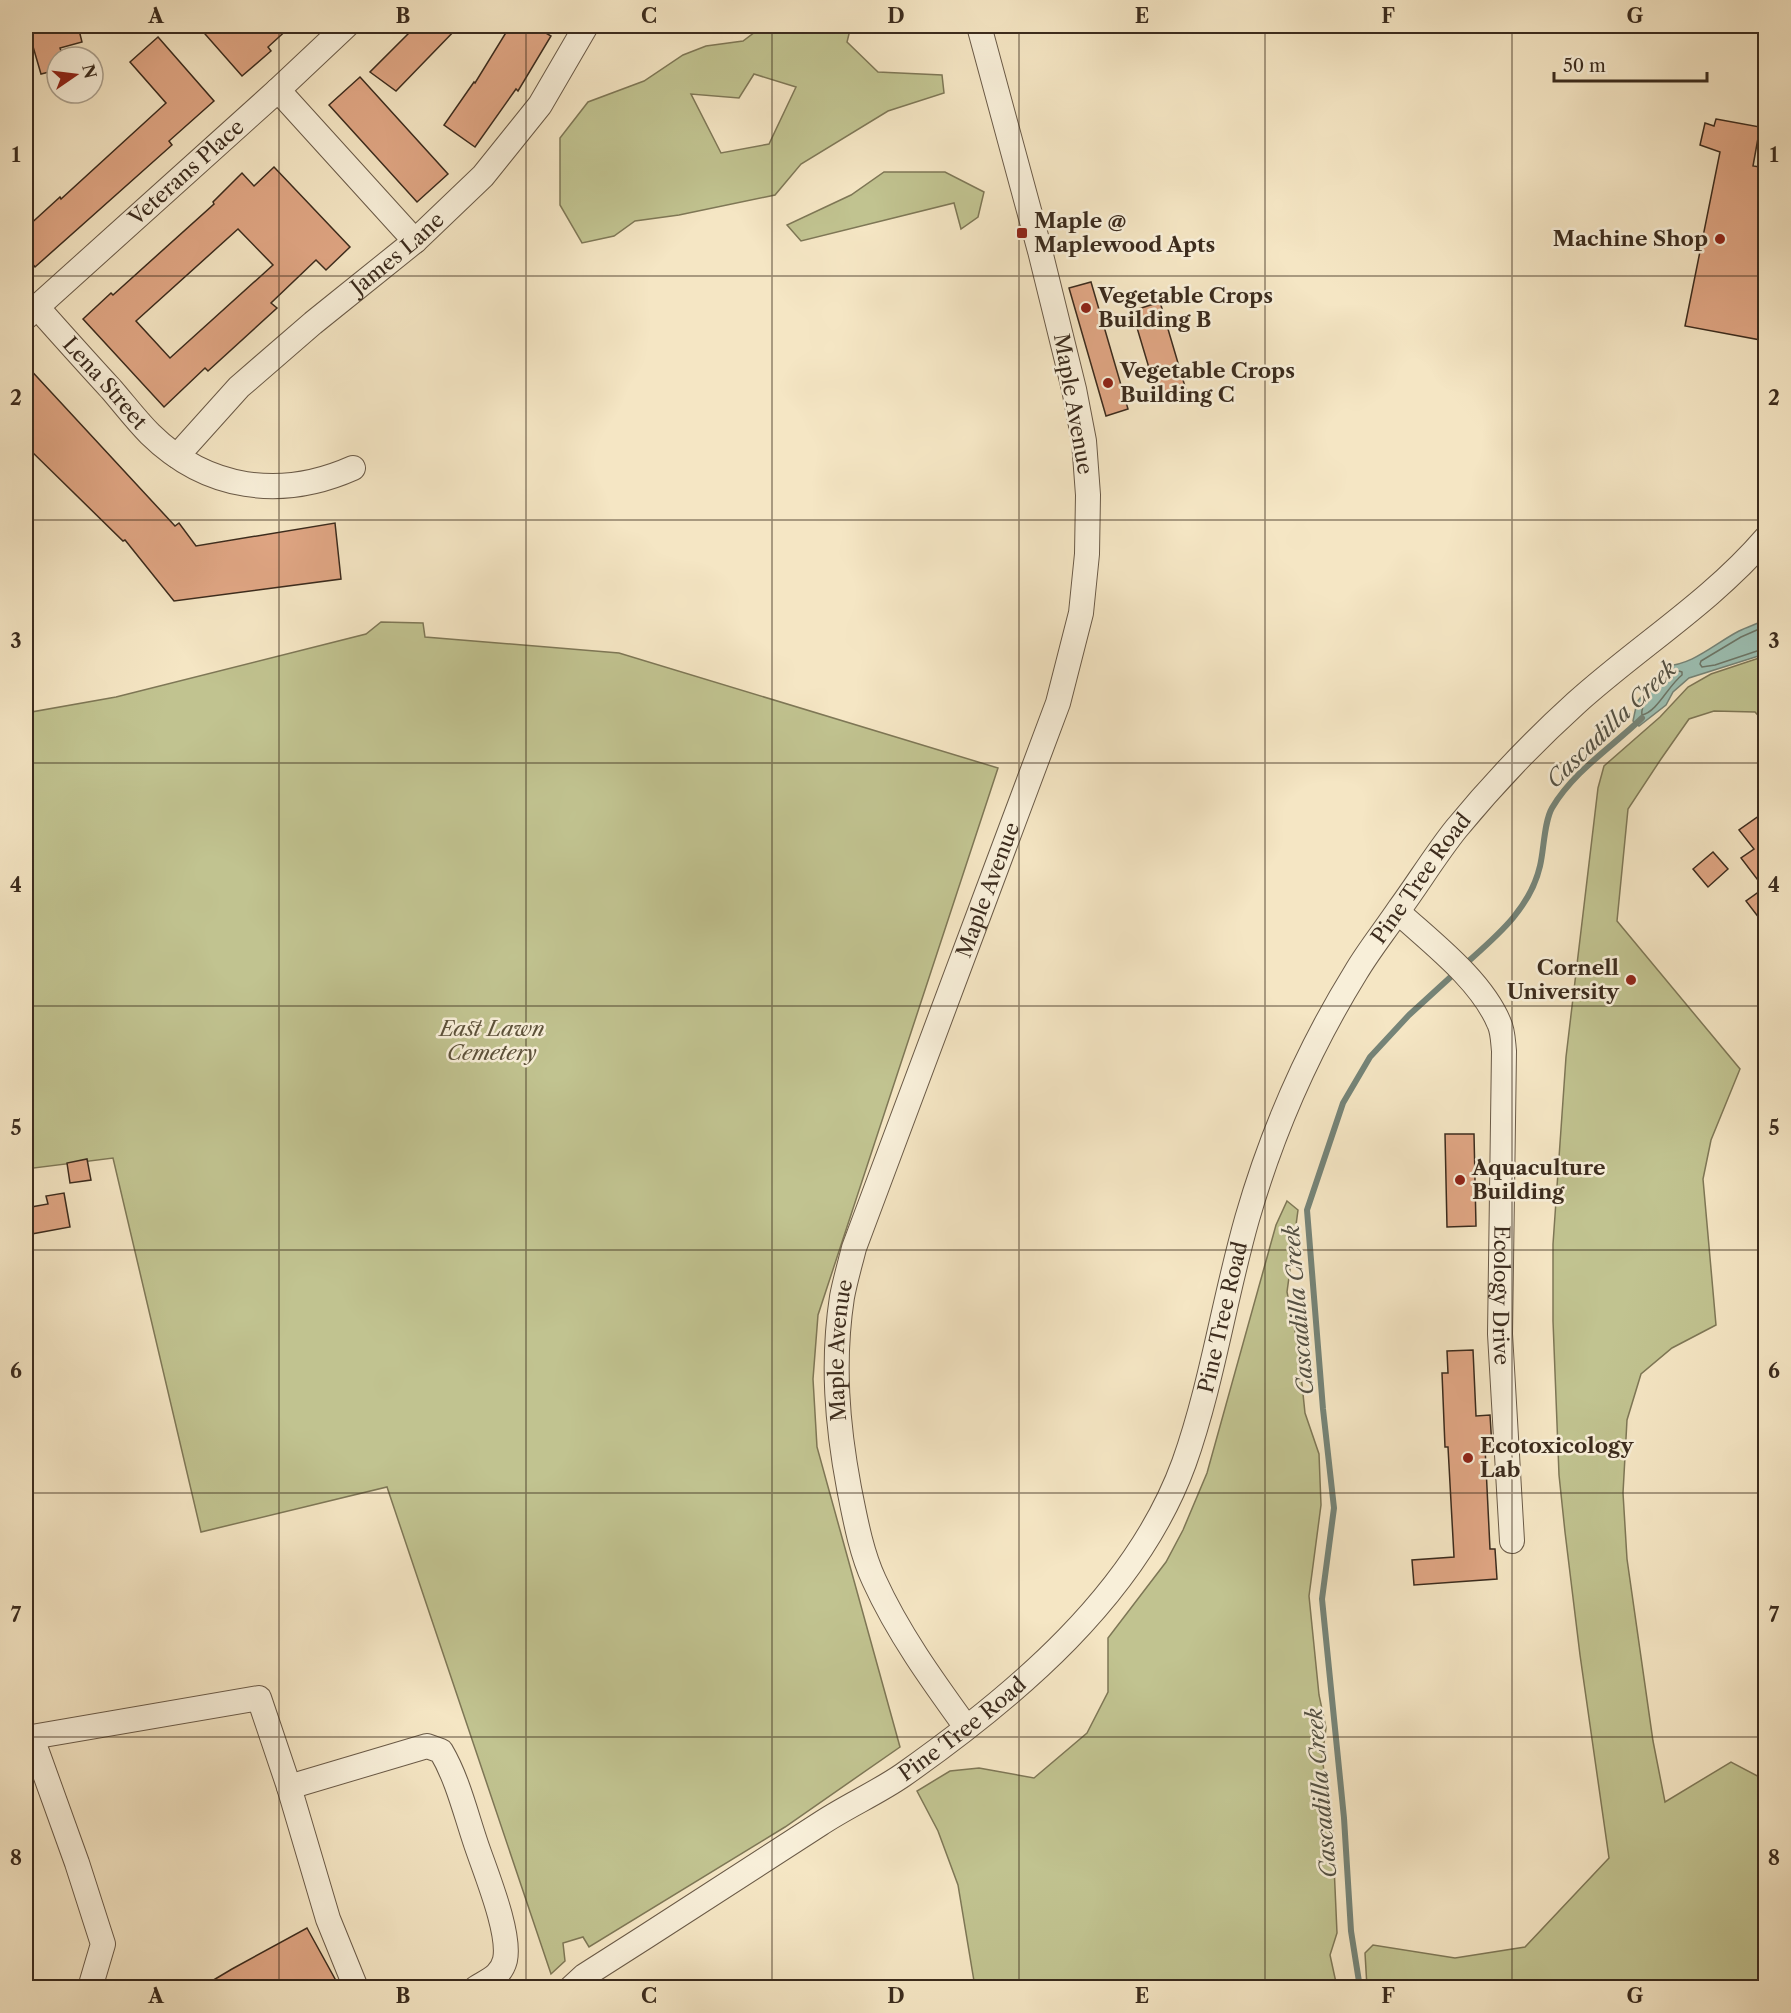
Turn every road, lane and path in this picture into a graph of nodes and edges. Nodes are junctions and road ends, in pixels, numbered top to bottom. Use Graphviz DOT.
graph roads {
  1 [pos="346,26"];
  2 [pos="586,26"];
  3 [pos="979,26"];
  4 [pos="278,90"];
  5 [pos="415,241"];
  6 [pos="31,312"];
  7 [pos="177,456"];
  8 [pos="353,468"];
  9 [pos="1766,538"];
  10 [pos="1398,912"];
  11 [pos="1512,1541"];
  12 [pos="966,1727"];
  13 [pos="29,1738"];
  14 [pos="289,1787"];
  15 [pos="90,1988"];
  16 [pos="356,1988"];
  17 [pos="476,1988"];
  18 [pos="571,1988"];
  1 -- 4 [label="street, Veterans Place"];
  2 -- 5 [label="street, James Lane"];
  3 -- 12 [label="street, Maple Avenue"];
  4 -- 5 [label="street"];
  4 -- 6 [label="street, Veterans Place"];
  5 -- 7 [label="street, James Lane"];
  6 -- 7 [label="street, Lena Street"];
  7 -- 8 [label="street, Lena Street"];
  9 -- 10 [label="street, Pine Tree Road"];
  10 -- 11 [label="street, Ecology Drive"];
  10 -- 12 [label="street, Pine Tree Road"];
  12 -- 18 [label="street, Pine Tree Road"];
  13 -- 14 [label="street"];
  13 -- 15 [label="street"];
  14 -- 16 [label="street"];
  14 -- 17 [label="street"];
}
